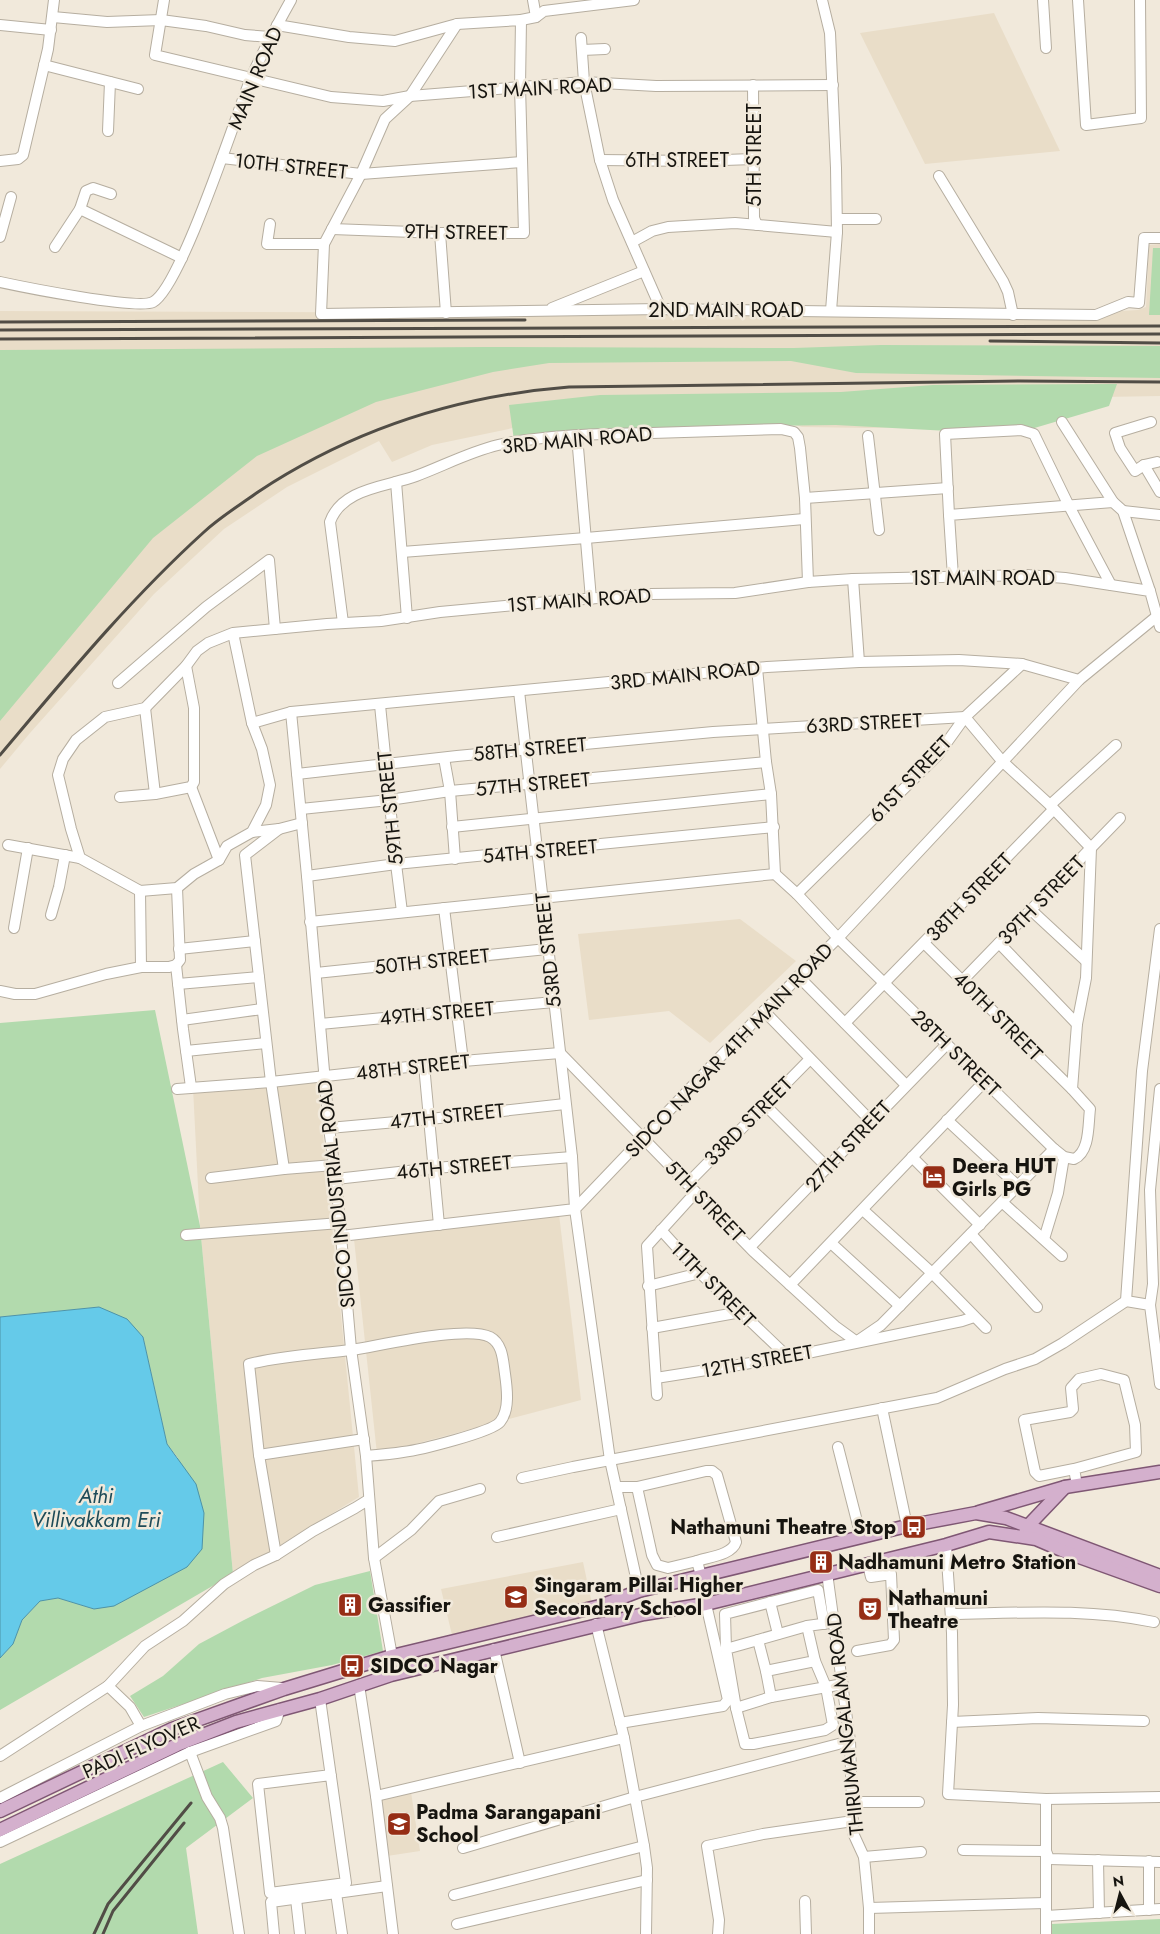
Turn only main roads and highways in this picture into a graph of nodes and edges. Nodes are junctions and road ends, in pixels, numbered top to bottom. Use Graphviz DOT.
graph roads {
  1 [pos="1160,1472"];
  2 [pos="1071,1486"];
  3 [pos="983,1514"];
  4 [pos="987,1532"];
  5 [pos="1026,1532"];
  6 [pos="1160,1576"];
  7 [pos="1160,1586"];
  8 [pos="0,1812"];
  9 [pos="0,1830"];
  1 -- 2 [label="main road, PADI FLYOVER"];
  2 -- 3 [label="main road, PADI FLYOVER"];
  2 -- 5 [label="main road"];
  3 -- 4 [label="main road"];
  3 -- 5 [label="main road"];
  3 -- 8 [label="main road, PADI FLYOVER"];
  4 -- 5 [label="main road"];
  4 -- 9 [label="main road, PADI FLYOVER"];
  5 -- 6 [label="main road"];
  5 -- 7 [label="main road"];
}
